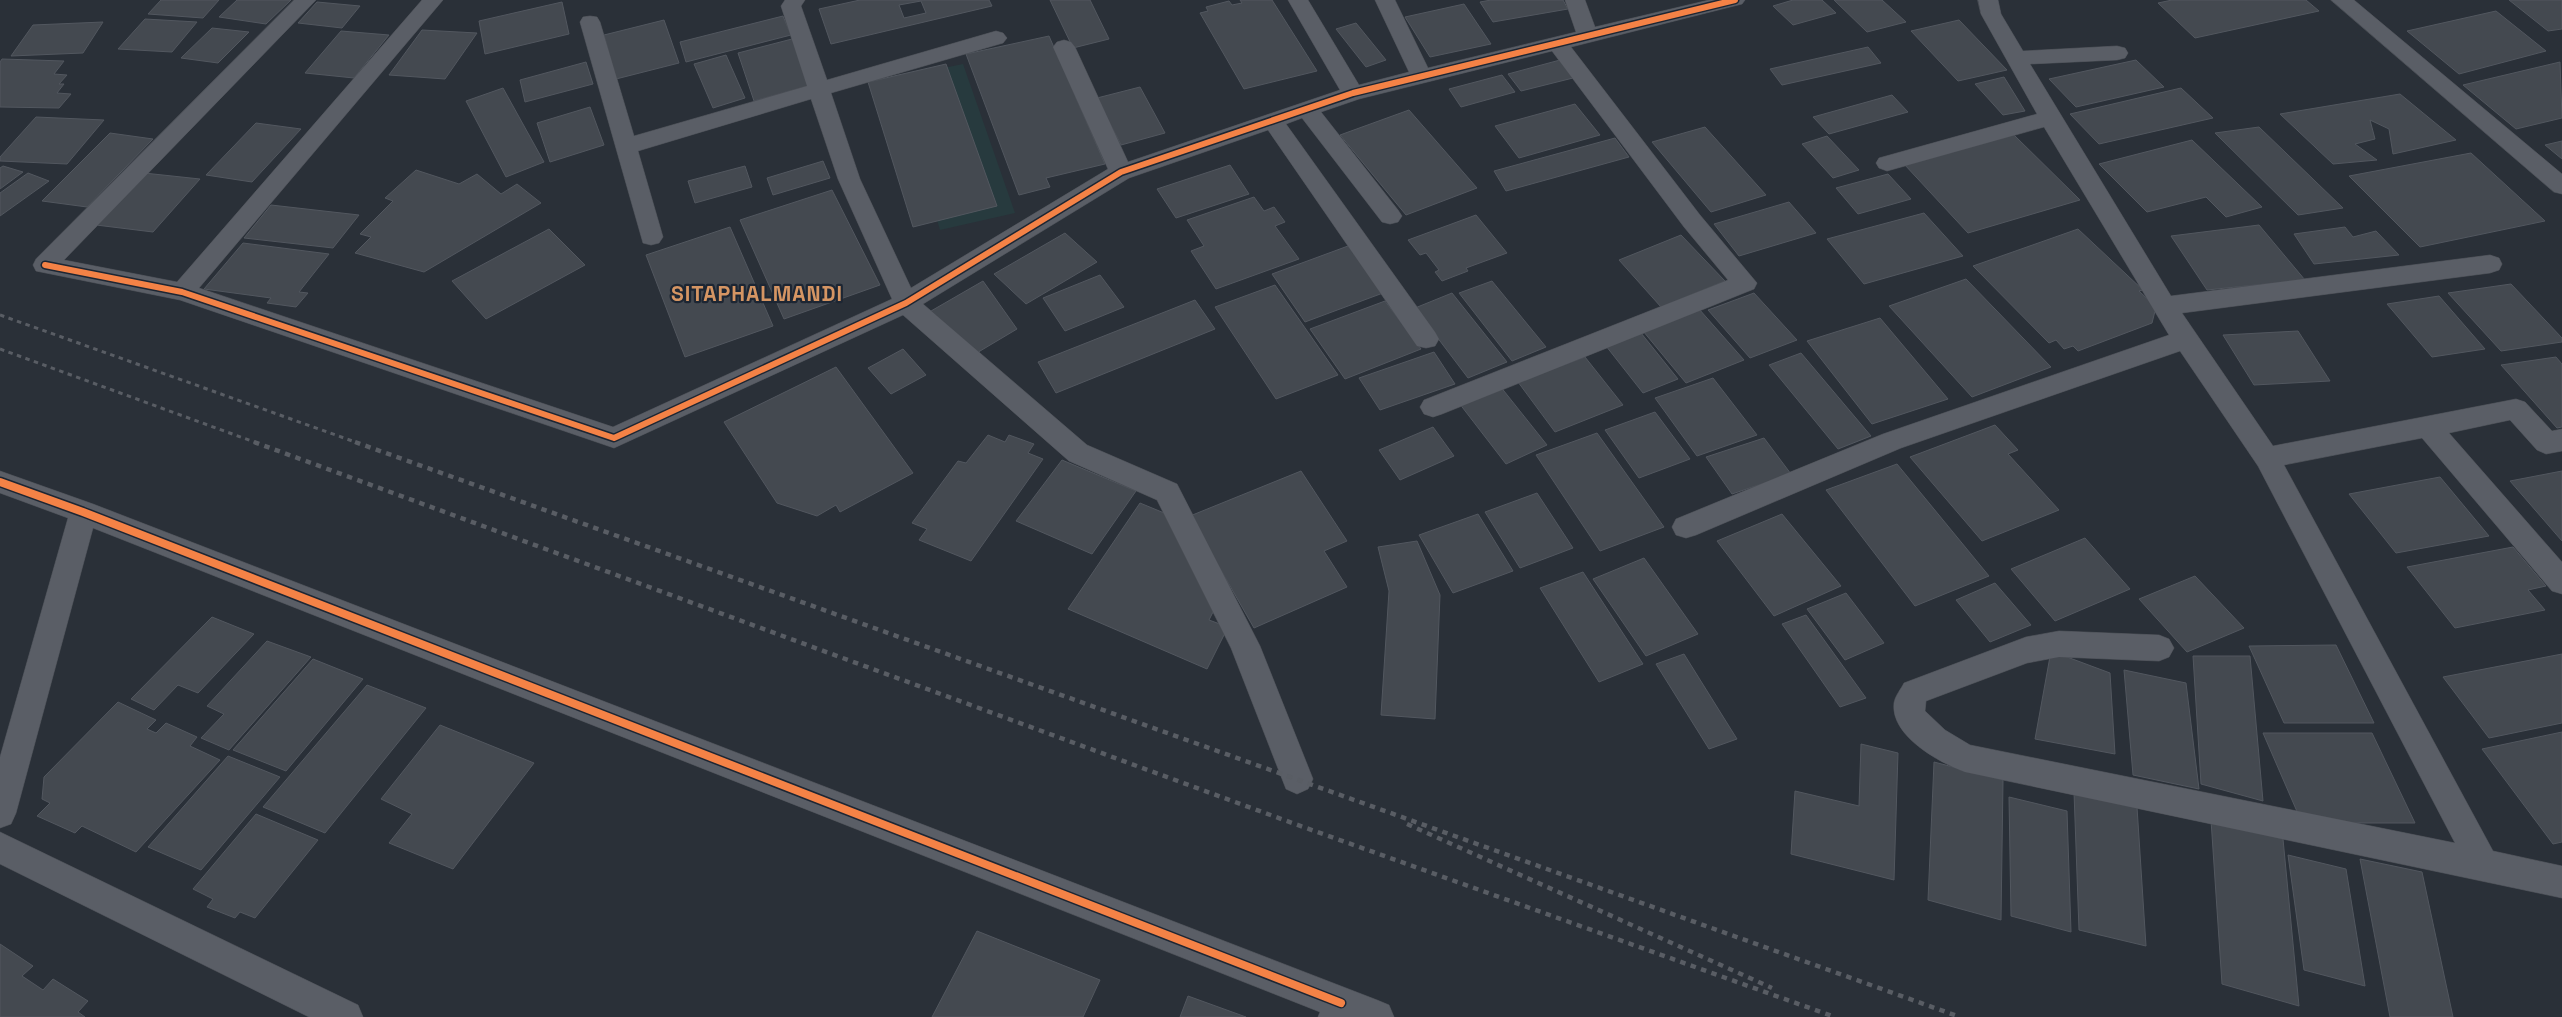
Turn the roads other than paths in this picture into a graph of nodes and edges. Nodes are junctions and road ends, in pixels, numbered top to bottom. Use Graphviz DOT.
graph roads {
  1 [pos="306,0"];
  2 [pos="433,0"];
  3 [pos="795,0"];
  4 [pos="1298,0"];
  5 [pos="1385,0"];
  6 [pos="1576,0"];
  7 [pos="1735,0"];
  8 [pos="1988,0"];
  9 [pos="2341,0"];
  10 [pos="590,22"];
  11 [pos="1588,36"];
  12 [pos="996,38"];
  13 [pos="1556,43"];
  14 [pos="1064,47"];
  15 [pos="2117,53"];
  16 [pos="2016,58"];
  17 [pos="1420,75"];
  18 [pos="819,88"];
  19 [pos="1353,93"];
  20 [pos="1307,109"];
  21 [pos="2050,118"];
  22 [pos="1273,121"];
  23 [pos="627,146"];
  24 [pos="1887,163"];
  25 [pos="1121,172"];
  26 [pos="2562,186"];
  27 [pos="1390,216"];
  28 [pos="651,237"];
  29 [pos="2490,264"];
  30 [pos="182,292"];
  31 [pos="906,302"];
  32 [pos="2165,306"];
  33 [pos="1426,339"];
  34 [pos="2185,339"];
  35 [pos="1433,407"];
  36 [pos="2427,426"];
  37 [pos="2557,448"];
  38 [pos="2267,458"];
  39 [pos="0,482"];
  40 [pos="84,512"];
  41 [pos="1686,526"];
  42 [pos="2562,582"];
  43 [pos="2159,648"];
  44 [pos="1297,779"];
  45 [pos="0,813"];
  46 [pos="0,847"];
  47 [pos="2483,864"];
  48 [pos="2562,882"];
  49 [pos="1338,1010"];
  50 [pos="346,1017"];
  51 [pos="1377,1017"];
  1 -- 30 [label="street"];
  2 -- 30 [label="street"];
  3 -- 18 [label="street"];
  4 -- 19 [label="street"];
  5 -- 17 [label="street"];
  6 -- 11 [label="street"];
  7 -- 11 [label="street"];
  8 -- 16 [label="street"];
  9 -- 26 [label="street"];
  10 -- 23 [label="street"];
  11 -- 13 [label="street"];
  12 -- 18 [label="street"];
  13 -- 17 [label="street"];
  13 -- 35 [label="street"];
  14 -- 25 [label="street"];
  15 -- 16 [label="street"];
  16 -- 21 [label="street"];
  17 -- 19 [label="street"];
  18 -- 23 [label="street"];
  18 -- 31 [label="street"];
  19 -- 20 [label="street"];
  20 -- 22 [label="street"];
  20 -- 27 [label="street"];
  21 -- 24 [label="street"];
  21 -- 32 [label="street"];
  22 -- 25 [label="street"];
  22 -- 33 [label="street"];
  23 -- 28 [label="street"];
  25 -- 31 [label="street"];
  29 -- 32 [label="street"];
  30 -- 31 [label="street"];
  31 -- 44 [label="street"];
  32 -- 34 [label="street"];
  34 -- 38 [label="street"];
  34 -- 41 [label="street"];
  36 -- 37 [label="street"];
  36 -- 38 [label="street"];
  36 -- 42 [label="street"];
  38 -- 47 [label="street"];
  39 -- 40 [label="street"];
  40 -- 45 [label="street"];
  40 -- 49 [label="street"];
  43 -- 47 [label="street"];
  46 -- 50 [label="street"];
  47 -- 48 [label="street"];
  49 -- 51 [label="street"];
}
